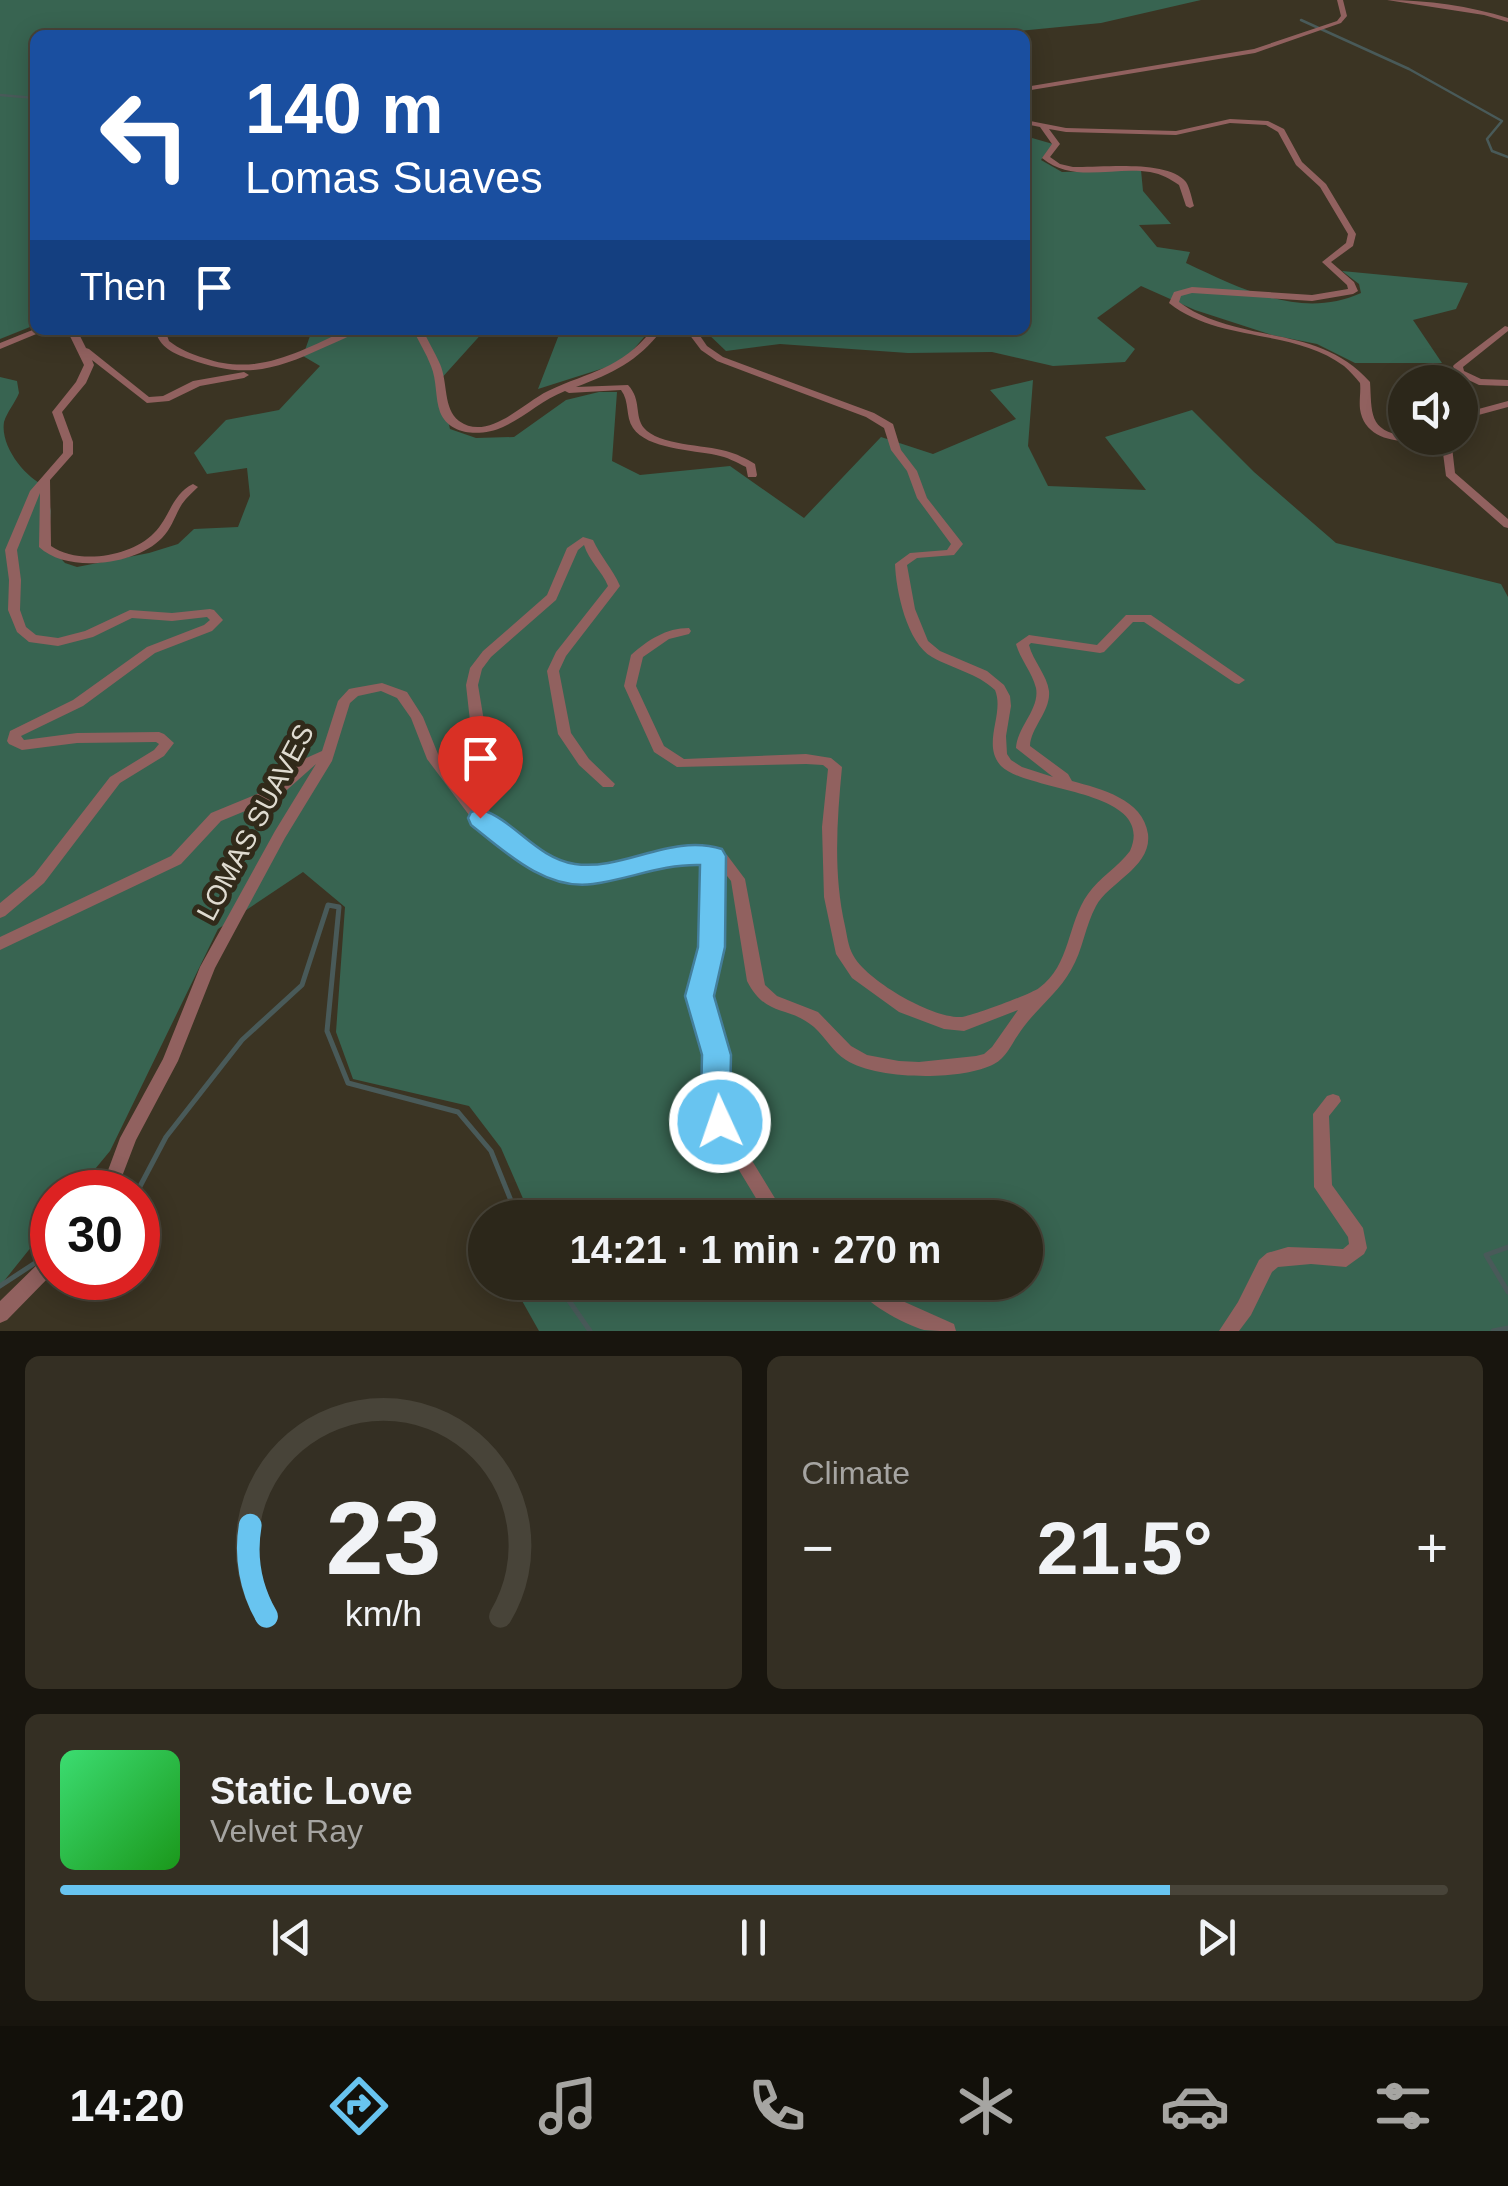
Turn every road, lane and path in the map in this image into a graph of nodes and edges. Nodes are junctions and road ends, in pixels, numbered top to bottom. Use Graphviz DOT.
graph roads {
  1 [pos="1340,0"];
  2 [pos="1390,0"];
  3 [pos="1508,17"];
  4 [pos="1030,88"];
  5 [pos="1030,123"];
  6 [pos="1044,127"];
  7 [pos="1190,206"];
  8 [pos="1505,329"];
  9 [pos="30,334"];
  10 [pos="75,335"];
  11 [pos="162,335"];
  12 [pos="345,335"];
  13 [pos="420,335"];
  14 [pos="653,335"];
  15 [pos="695,335"];
  16 [pos="0,346"];
  17 [pos="84,350"];
  18 [pos="255,370"];
  19 [pos="1508,383"];
  20 [pos="562,389"];
  21 [pos="1508,404"];
  22 [pos="1478,412"];
  23 [pos="1388,434"];
  24 [pos="1448,455"];
  25 [pos="752,475"];
  26 [pos="45,480"];
  27 [pos="193,487"];
  28 [pos="1508,524"];
  29 [pos="685,631"];
  30 [pos="1238,680"];
  31 [pos="329,753"];
  32 [pos="608,784"];
  33 [pos="1066,784"];
  34 [pos="480,818"];
  35 [pos="713,856"];
  36 [pos="0,912"];
  37 [pos="0,944"];
  38 [pos="1044,993"];
  39 [pos="1333,1101"];
  40 [pos="116,1170"];
  41 [pos="767,1200"];
  42 [pos="30,1284"];
  43 [pos="882,1300"];
  44 [pos="0,1314"];
  45 [pos="947,1331"];
  46 [pos="1228,1331"];
  1 -- 4 [label="street"];
  2 -- 3 [label="street"];
  5 -- 6 [label="street"];
  6 -- 7 [label="street"];
  6 -- 23 [label="street"];
  8 -- 19 [label="street"];
  9 -- 16 [label="street"];
  10 -- 17 [label="street"];
  11 -- 18 [label="street"];
  12 -- 18 [label="street"];
  13 -- 20 [label="street"];
  14 -- 20 [label="street"];
  15 -- 33 [label="street"];
  17 -- 18 [label="street"];
  17 -- 26 [label="street"];
  20 -- 25 [label="street"];
  21 -- 22 [label="street"];
  24 -- 28 [label="street"];
  26 -- 27 [label="street"];
  26 -- 36 [label="street"];
  29 -- 38 [label="street"];
  30 -- 33 [label="street"];
  31 -- 34 [label="street, LOMAS SUAVES"];
  31 -- 37 [label="street"];
  31 -- 40 [label="street, LOMAS SUAVES"];
  32 -- 34 [label="street"];
  33 -- 38 [label="street"];
  34 -- 35 [label="street, LOMAS SUAVES"];
  35 -- 38 [label="street"];
  35 -- 41 [label="street"];
  39 -- 46 [label="street"];
  42 -- 44 [label="street"];
  43 -- 45 [label="street"];
}
